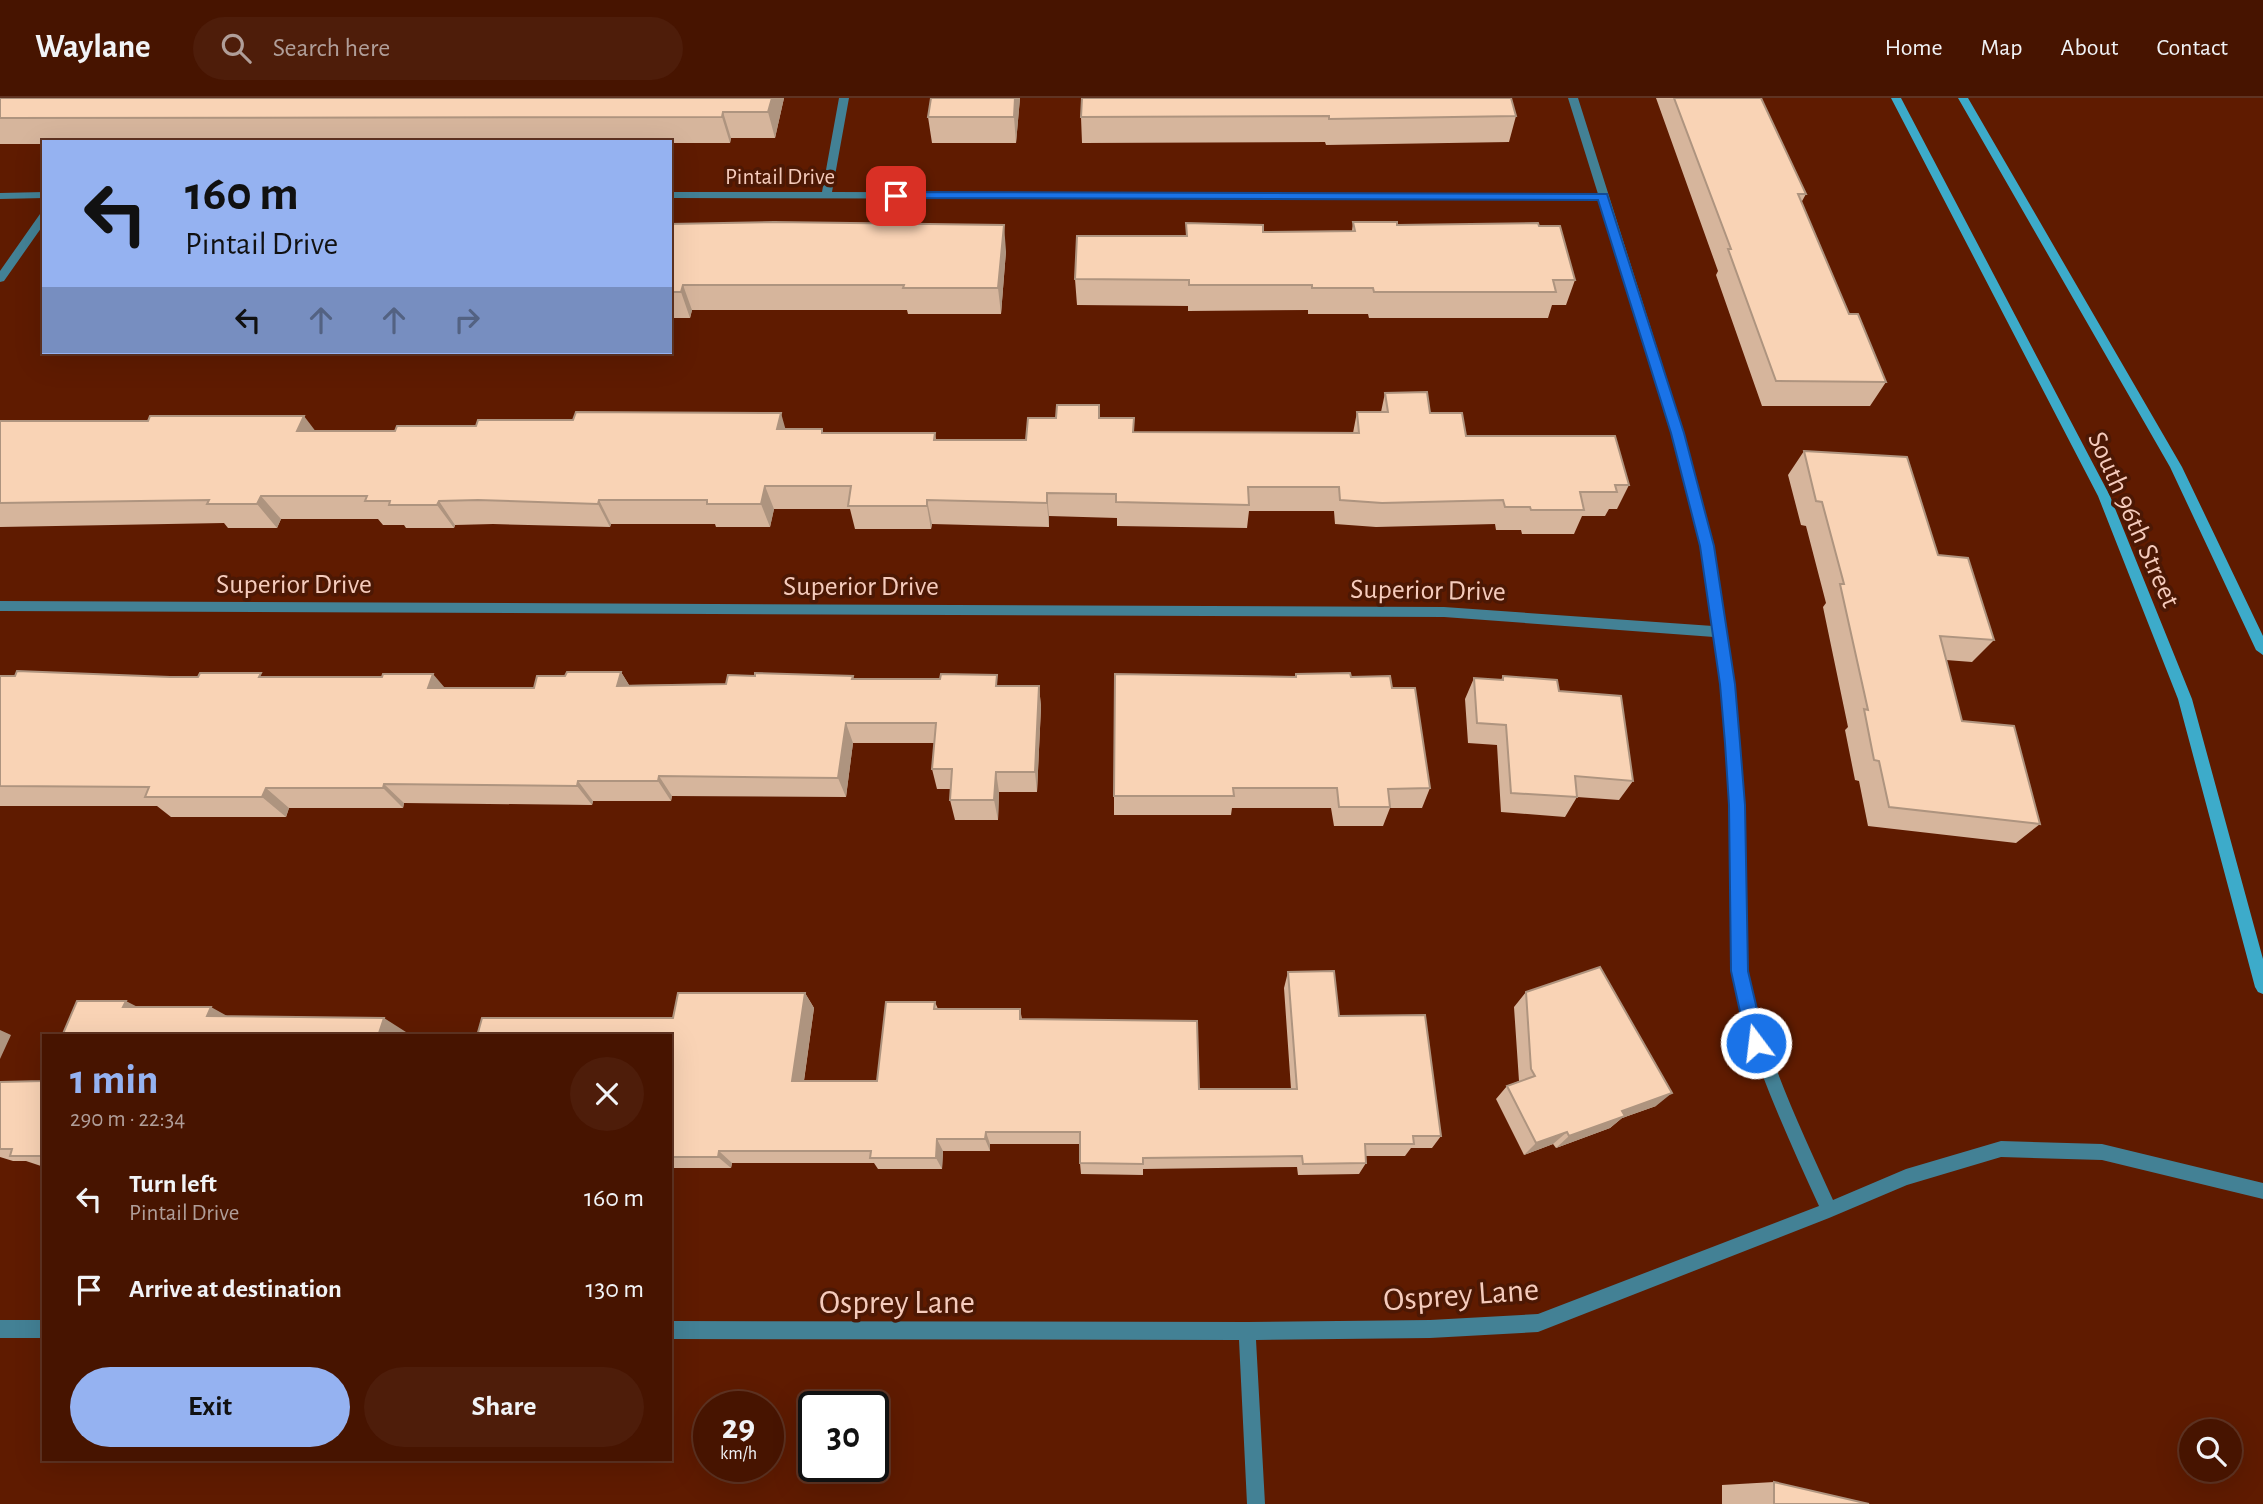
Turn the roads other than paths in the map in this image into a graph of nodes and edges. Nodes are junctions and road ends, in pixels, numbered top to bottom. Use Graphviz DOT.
graph roads {
  1 [pos="844,98"];
  2 [pos="1573,98"];
  3 [pos="1896,98"];
  4 [pos="1963,98"];
  5 [pos="42,195"];
  6 [pos="672,195"];
  7 [pos="826,195"];
  8 [pos="0,196"];
  9 [pos="1603,197"];
  10 [pos="42,219"];
  11 [pos="0,279"];
  12 [pos="0,606"];
  13 [pos="1720,632"];
  14 [pos="2263,650"];
  15 [pos="2263,986"];
  16 [pos="2263,1191"];
  17 [pos="1829,1210"];
  18 [pos="0,1329"];
  19 [pos="42,1329"];
  20 [pos="672,1330"];
  21 [pos="1247,1331"];
  22 [pos="1256,1504"];
  1 -- 7 [label="street"];
  2 -- 9 [label="street"];
  3 -- 15 [label="main road, South 96th Street"];
  4 -- 14 [label="main road, South 96th Street"];
  5 -- 8 [label="street"];
  6 -- 7 [label="street, Pintail Drive"];
  7 -- 9 [label="street, Pintail Drive"];
  9 -- 13 [label="street"];
  10 -- 11 [label="street"];
  12 -- 13 [label="street, Superior Drive"];
  13 -- 17 [label="street"];
  16 -- 17 [label="street, Osprey Lane"];
  17 -- 21 [label="street, Osprey Lane"];
  18 -- 19 [label="street"];
  20 -- 21 [label="street, Osprey Lane"];
  21 -- 22 [label="street"];
}
